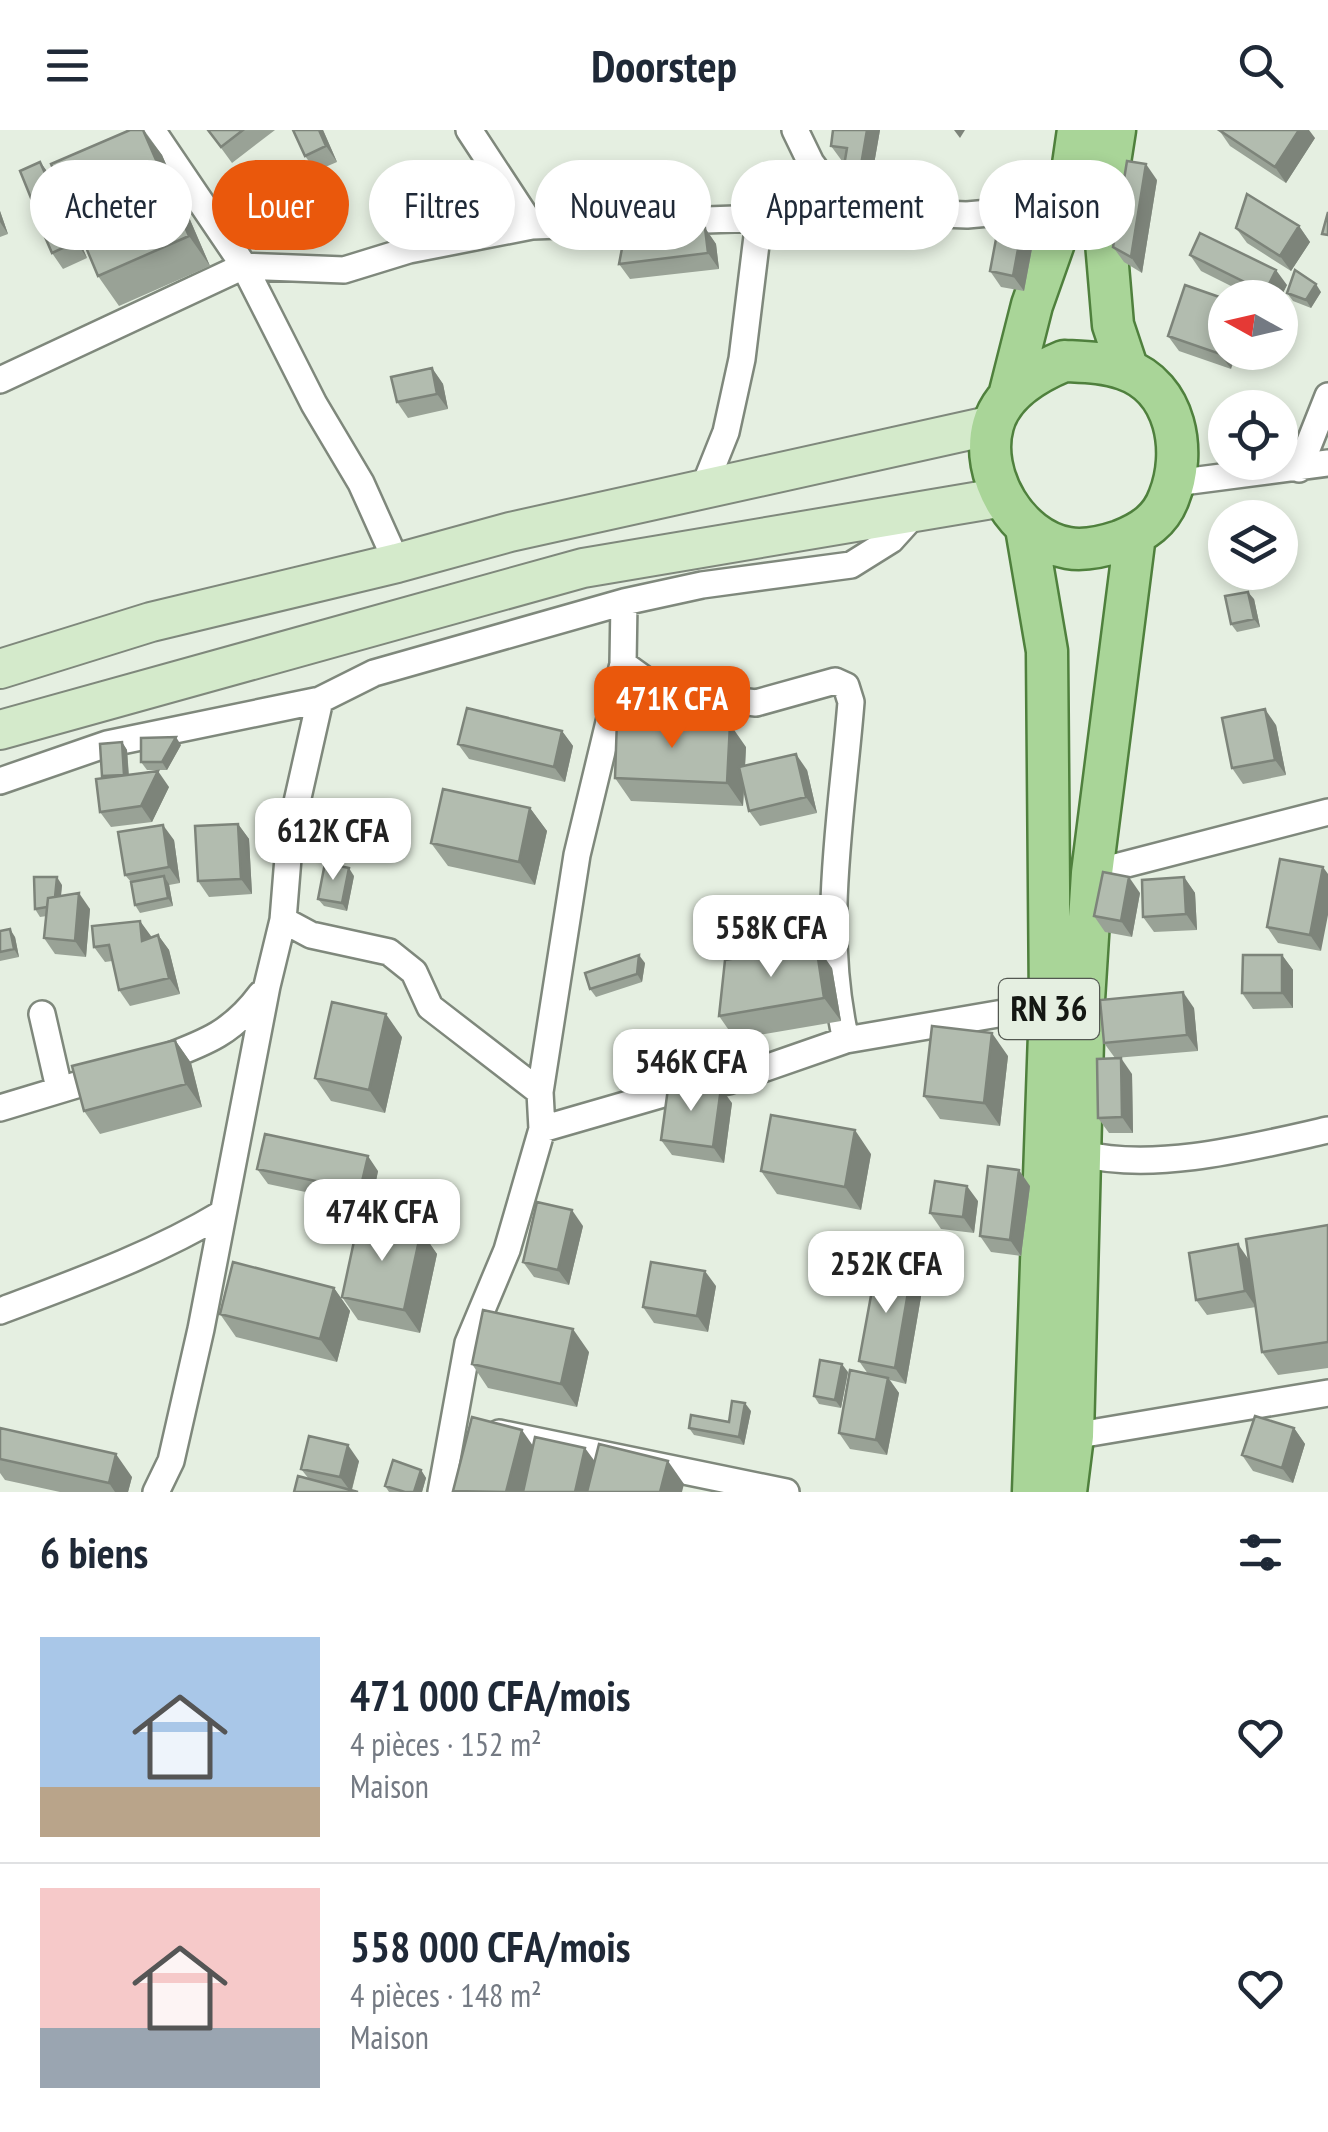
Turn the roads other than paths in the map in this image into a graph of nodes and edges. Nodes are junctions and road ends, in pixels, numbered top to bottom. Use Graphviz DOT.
graph roads {
  1 [pos="152,130"];
  2 [pos="469,130"];
  3 [pos="796,130"];
  4 [pos="1078,130"];
  5 [pos="1115,130"];
  6 [pos="811,160"];
  7 [pos="1074,160"];
  8 [pos="731,221"];
  9 [pos="532,226"];
  10 [pos="755,250"];
  11 [pos="1051,250"];
  12 [pos="244,266"];
  13 [pos="1128,370"];
  14 [pos="0,380"];
  15 [pos="1328,396"];
  16 [pos="1001,410"];
  17 [pos="1328,462"];
  18 [pos="1300,469"];
  19 [pos="1175,483"];
  20 [pos="704,487"];
  21 [pos="919,509"];
  22 [pos="1015,512"];
  23 [pos="1135,535"];
  24 [pos="397,563"];
  25 [pos="624,602"];
  26 [pos="623,664"];
  27 [pos="0,669"];
  28 [pos="320,700"];
  29 [pos="0,730"];
  30 [pos="0,780"];
  31 [pos="1328,812"];
  32 [pos="1092,873"];
  33 [pos="283,920"];
  34 [pos="267,986"];
  35 [pos="1050,1005"];
  36 [pos="42,1014"];
  37 [pos="846,1040"];
  38 [pos="59,1088"];
  39 [pos="540,1092"];
  40 [pos="0,1108"];
  41 [pos="542,1129"];
  42 [pos="1328,1130"];
  43 [pos="1082,1154"];
  44 [pos="223,1213"];
  45 [pos="0,1311"];
  46 [pos="1328,1393"];
  47 [pos="455,1424"];
  48 [pos="1073,1436"];
  49 [pos="156,1492"];
  50 [pos="441,1492"];
  51 [pos="786,1492"];
  52 [pos="1033,1492"];
  53 [pos="1066,1492"];
  1 -- 12 [label="street"];
  2 -- 9 [label="street"];
  3 -- 6 [label="street"];
  4 -- 7 [label="main road, RN 36"];
  5 -- 13 [label="main road"];
  8 -- 9 [label="street"];
  9 -- 12 [label="street"];
  10 -- 20 [label="street"];
  11 -- 16 [label="main road, RN 36"];
  12 -- 14 [label="street"];
  12 -- 24 [label="street"];
  13 -- 16 [label="main road"];
  13 -- 19 [label="main road"];
  15 -- 18 [label="street"];
  16 -- 20 [label="main road"];
  16 -- 22 [label="main road, RN 36"];
  17 -- 18 [label="street"];
  18 -- 19 [label="street"];
  19 -- 23 [label="main road"];
  20 -- 24 [label="main road"];
  21 -- 22 [label="main road"];
  21 -- 25 [label="street"];
  21 -- 29 [label="main road"];
  22 -- 23 [label="main road"];
  22 -- 35 [label="main road, RN 36"];
  23 -- 32 [label="main road, RN 36"];
  24 -- 27 [label="main road"];
  25 -- 26 [label="street"];
  25 -- 28 [label="street"];
  26 -- 37 [label="street"];
  26 -- 39 [label="street"];
  28 -- 30 [label="street"];
  28 -- 33 [label="street"];
  31 -- 32 [label="street"];
  32 -- 43 [label="main road, RN 36"];
  33 -- 34 [label="street"];
  33 -- 39 [label="street"];
  34 -- 38 [label="street"];
  34 -- 44 [label="street"];
  35 -- 37 [label="street"];
  35 -- 52 [label="main road, RN 36"];
  36 -- 38 [label="street"];
  37 -- 41 [label="street"];
  38 -- 40 [label="street"];
  39 -- 41 [label="street"];
  41 -- 47 [label="street"];
  42 -- 43 [label="street"];
  43 -- 48 [label="main road, RN 36"];
  44 -- 45 [label="street"];
  44 -- 49 [label="street"];
  46 -- 48 [label="street"];
  47 -- 50 [label="street"];
  47 -- 51 [label="street"];
  48 -- 53 [label="main road, RN 36"];
}
